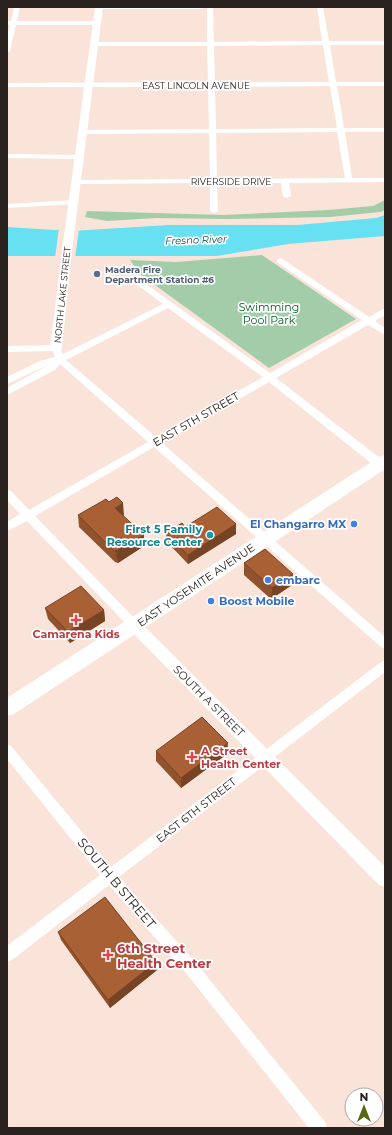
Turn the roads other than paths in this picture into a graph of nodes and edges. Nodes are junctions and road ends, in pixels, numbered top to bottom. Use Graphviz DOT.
graph roads {
  1 [pos="17,7"];
  2 [pos="99,7"];
  3 [pos="202,7"];
  4 [pos="210,7"];
  5 [pos="320,7"];
  6 [pos="10,23"];
  7 [pos="97,23"];
  8 [pos="211,43"];
  9 [pos="326,43"];
  10 [pos="385,43"];
  11 [pos="94,44"];
  12 [pos="7,51"];
  13 [pos="212,84"];
  14 [pos="333,84"];
  15 [pos="385,84"];
  16 [pos="7,85"];
  17 [pos="89,85"];
  18 [pos="385,130"];
  19 [pos="341,131"];
  20 [pos="83,132"];
  21 [pos="213,132"];
  22 [pos="7,156"];
  23 [pos="80,157"];
  24 [pos="349,180"];
  25 [pos="385,180"];
  26 [pos="214,181"];
  27 [pos="285,181"];
  28 [pos="77,182"];
  29 [pos="287,196"];
  30 [pos="74,202"];
  31 [pos="7,206"];
  32 [pos="214,211"];
  33 [pos="281,261"];
  34 [pos="139,282"];
  35 [pos="169,304"];
  36 [pos="385,312"];
  37 [pos="367,320"];
  38 [pos="385,332"];
  39 [pos="7,349"];
  40 [pos="58,354"];
  41 [pos="269,377"];
  42 [pos="7,381"];
  43 [pos="7,392"];
  44 [pos="154,442"];
  45 [pos="382,463"];
  46 [pos="7,494"];
  47 [pos="29,515"];
  48 [pos="7,527"];
  49 [pos="265,540"];
  50 [pos="134,626"];
  51 [pos="385,644"];
  52 [pos="385,665"];
  53 [pos="7,708"];
  54 [pos="7,750"];
  55 [pos="265,757"];
  56 [pos="110,877"];
  57 [pos="385,879"];
  58 [pos="7,955"];
  59 [pos="319,1128"];
  1 -- 6 [label="street"];
  2 -- 3 [label="street"];
  2 -- 7 [label="street, NORTH LAKE STREET"];
  4 -- 8 [label="street"];
  5 -- 9 [label="street"];
  6 -- 7 [label="street"];
  6 -- 12 [label="street"];
  7 -- 11 [label="street, NORTH LAKE STREET"];
  8 -- 9 [label="street"];
  8 -- 11 [label="street"];
  8 -- 13 [label="street"];
  9 -- 10 [label="street"];
  9 -- 14 [label="street"];
  11 -- 17 [label="street, NORTH LAKE STREET"];
  13 -- 14 [label="street, EAST LINCOLN AVENUE"];
  13 -- 17 [label="street, EAST LINCOLN AVENUE"];
  13 -- 21 [label="street"];
  14 -- 15 [label="street, EAST LINCOLN AVENUE"];
  14 -- 19 [label="street"];
  16 -- 17 [label="street, EAST LINCOLN AVENUE"];
  17 -- 20 [label="street, NORTH LAKE STREET"];
  18 -- 19 [label="street"];
  19 -- 21 [label="street"];
  19 -- 24 [label="street"];
  20 -- 21 [label="street"];
  20 -- 23 [label="street, NORTH LAKE STREET"];
  21 -- 26 [label="street"];
  22 -- 23 [label="street"];
  23 -- 28 [label="street, NORTH LAKE STREET"];
  24 -- 25 [label="street, RIVERSIDE DRIVE"];
  24 -- 27 [label="street, RIVERSIDE DRIVE"];
  26 -- 27 [label="street, RIVERSIDE DRIVE"];
  26 -- 28 [label="street, RIVERSIDE DRIVE"];
  26 -- 32 [label="street"];
  27 -- 29 [label="street"];
  28 -- 30 [label="street, NORTH LAKE STREET"];
  30 -- 31 [label="street"];
  30 -- 40 [label="street, NORTH LAKE STREET"];
  33 -- 37 [label="street"];
  34 -- 35 [label="street"];
  35 -- 40 [label="street"];
  35 -- 41 [label="street"];
  36 -- 37 [label="street, EAST 5TH STREET"];
  37 -- 38 [label="street"];
  37 -- 41 [label="street, EAST 5TH STREET"];
  39 -- 40 [label="street"];
  40 -- 42 [label="street"];
  40 -- 43 [label="street"];
  40 -- 44 [label="street, NORTH LAKE STREET"];
  41 -- 44 [label="street, EAST 5TH STREET"];
  41 -- 45 [label="street"];
  44 -- 47 [label="street, EAST 5TH STREET"];
  44 -- 49 [label="street, NORTH LAKE STREET"];
  45 -- 49 [label="main road, EAST YOSEMITE AVENUE"];
  46 -- 47 [label="street"];
  47 -- 48 [label="street, EAST 5TH STREET"];
  47 -- 50 [label="street"];
  49 -- 50 [label="main road, EAST YOSEMITE AVENUE"];
  49 -- 51 [label="street, NORTH LAKE STREET"];
  50 -- 53 [label="main road, EAST YOSEMITE AVENUE"];
  50 -- 55 [label="street, SOUTH A STREET"];
  52 -- 55 [label="street, EAST 6TH STREET"];
  54 -- 56 [label="street, SOUTH B STREET"];
  55 -- 56 [label="street, EAST 6TH STREET"];
  55 -- 57 [label="street, SOUTH A STREET"];
  56 -- 58 [label="street, EAST 6TH STREET"];
  56 -- 59 [label="street, SOUTH B STREET"];
}
